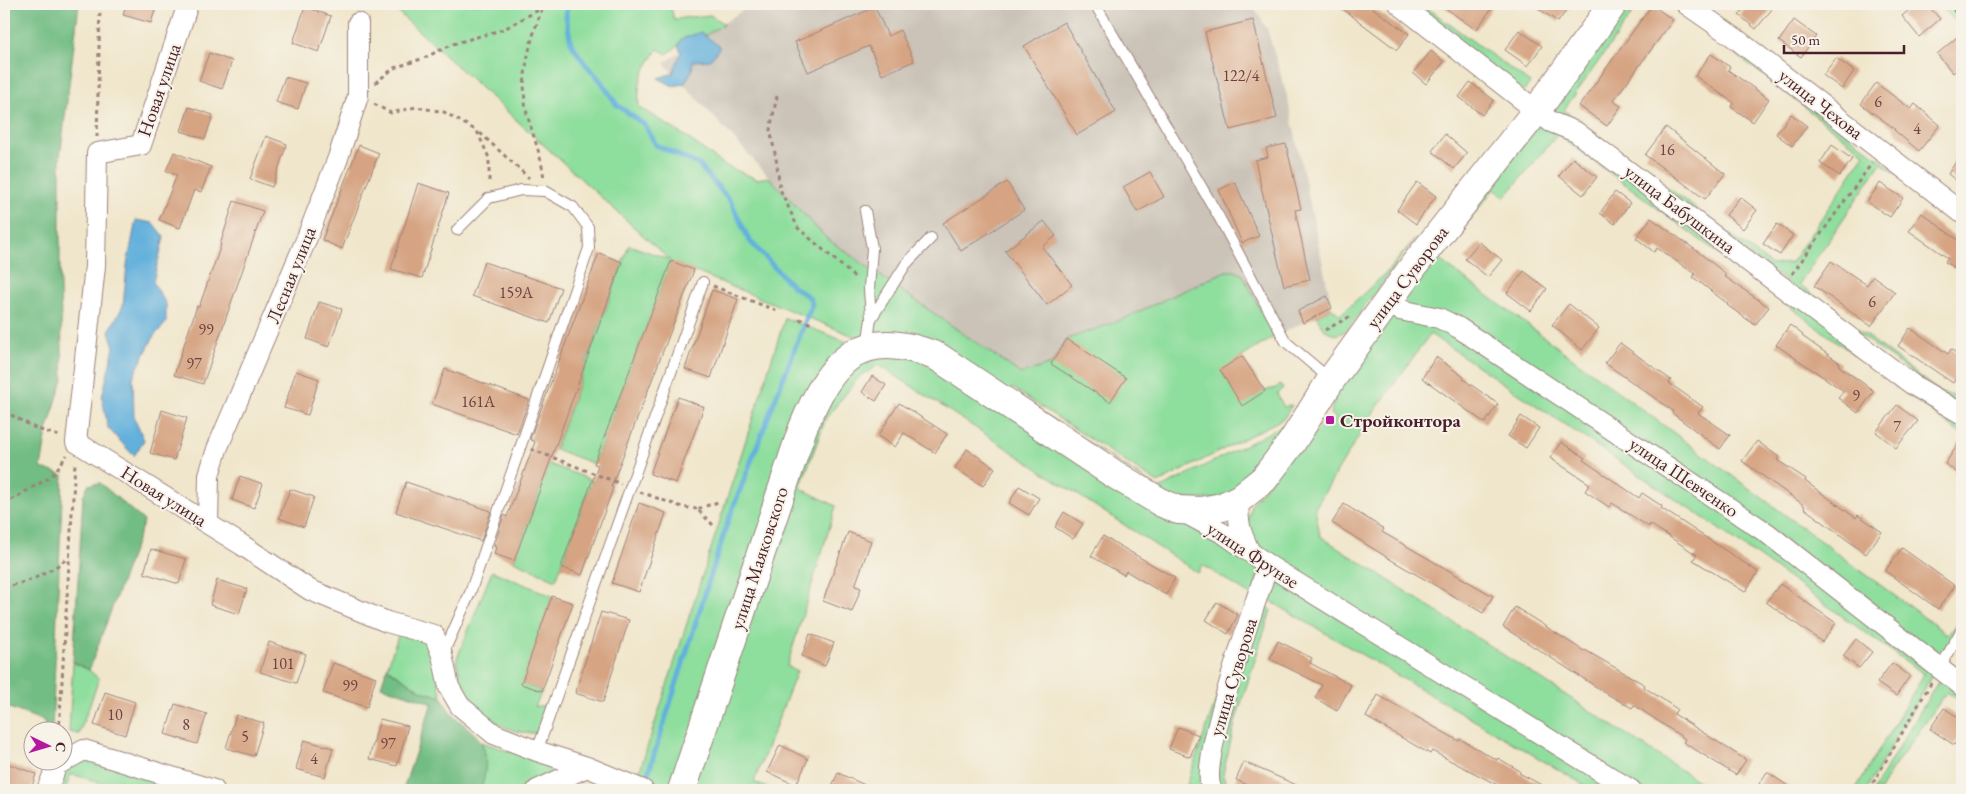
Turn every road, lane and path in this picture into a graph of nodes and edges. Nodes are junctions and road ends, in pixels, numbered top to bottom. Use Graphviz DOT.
graph roads {
  1 [pos="100,4"];
  2 [pos="188,4"];
  3 [pos="544,4"];
  4 [pos="1095,4"];
  5 [pos="1399,4"];
  6 [pos="1613,4"];
  7 [pos="1686,4"];
  8 [pos="1948,4"];
  9 [pos="542,8"];
  10 [pos="1962,19"];
  11 [pos="358,23"];
  12 [pos="358,96"];
  13 [pos="777,96"];
  14 [pos="1536,110"];
  15 [pos="477,131"];
  16 [pos="1881,150"];
  17 [pos="97,153"];
  18 [pos="545,191"];
  19 [pos="489,198"];
  20 [pos="1960,208"];
  21 [pos="865,210"];
  22 [pos="457,230"];
  23 [pos="931,238"];
  24 [pos="703,282"];
  25 [pos="1783,287"];
  26 [pos="869,289"];
  27 [pos="1386,302"];
  28 [pos="780,312"];
  29 [pos="1354,314"];
  30 [pos="799,319"];
  31 [pos="871,319"];
  32 [pos="812,324"];
  33 [pos="1325,330"];
  34 [pos="867,347"];
  35 [pos="1331,380"];
  36 [pos="4,411"];
  37 [pos="1962,414"];
  38 [pos="76,442"];
  39 [pos="521,445"];
  40 [pos="630,488"];
  41 [pos="1239,499"];
  42 [pos="721,501"];
  43 [pos="4,504"];
  44 [pos="697,509"];
  45 [pos="1178,510"];
  46 [pos="208,523"];
  47 [pos="713,525"];
  48 [pos="1250,553"];
  49 [pos="69,556"];
  50 [pos="1268,565"];
  51 [pos="4,587"];
  52 [pos="1962,629"];
  53 [pos="442,655"];
  54 [pos="1939,670"];
  55 [pos="1962,686"];
  56 [pos="60,722"];
  57 [pos="537,751"];
  58 [pos="586,767"];
  59 [pos="47,790"];
  60 [pos="214,790"];
  61 [pos="537,790"];
  62 [pos="644,790"];
  63 [pos="682,790"];
  64 [pos="1212,790"];
  65 [pos="1631,790"];
  66 [pos="1869,790"];
  1 -- 17 [label="path"];
  2 -- 17 [label="street, Новая улица"];
  3 -- 9 [label="path"];
  4 -- 35 [label="lane"];
  5 -- 14 [label="street, улица Бабушкина"];
  6 -- 14 [label="main road, улица Суворова"];
  7 -- 16 [label="street, улица Чехова"];
  8 -- 10 [label="path"];
  9 -- 12 [label="path"];
  9 -- 18 [label="path"];
  11 -- 12 [label="street, Лесная улица"];
  12 -- 15 [label="path"];
  12 -- 46 [label="street, Лесная улица"];
  13 -- 26 [label="path"];
  14 -- 25 [label="street, улица Бабушкина"];
  14 -- 27 [label="main road, улица Суворова"];
  15 -- 18 [label="path"];
  15 -- 19 [label="path"];
  16 -- 20 [label="street, улица Чехова"];
  16 -- 25 [label="path"];
  17 -- 38 [label="street"];
  18 -- 19 [label="lane"];
  18 -- 39 [label="lane"];
  19 -- 22 [label="lane"];
  21 -- 26 [label="lane"];
  23 -- 31 [label="lane"];
  24 -- 28 [label="path"];
  24 -- 40 [label="lane"];
  25 -- 37 [label="street, улица Бабушкина"];
  26 -- 31 [label="lane"];
  27 -- 35 [label="main road, улица Суворова"];
  27 -- 54 [label="street, улица Шевченко"];
  29 -- 33 [label="path"];
  30 -- 32 [label="path"];
  31 -- 34 [label="lane"];
  34 -- 45 [label="main road, улица Фрунзе"];
  34 -- 63 [label="main road, улица Маяковского"];
  35 -- 41 [label="main road, улица Суворова"];
  36 -- 38 [label="path"];
  38 -- 43 [label="path"];
  38 -- 46 [label="street, Новая улица"];
  38 -- 49 [label="path"];
  39 -- 40 [label="path"];
  39 -- 53 [label="lane"];
  40 -- 44 [label="path"];
  40 -- 57 [label="lane"];
  41 -- 45 [label="main road, улица Суворова"];
  41 -- 48 [label="street"];
  42 -- 44 [label="path"];
  44 -- 47 [label="path"];
  45 -- 48 [label="street, улица Фрунзе"];
  46 -- 53 [label="street, Новая улица"];
  48 -- 50 [label="street, улица Фрунзе"];
  49 -- 51 [label="path"];
  49 -- 56 [label="path"];
  50 -- 64 [label="street, улица Суворова"];
  50 -- 65 [label="street, улица Фрунзе"];
  52 -- 54 [label="lane"];
  53 -- 57 [label="street, Новая улица"];
  54 -- 55 [label="street, улица Шевченко"];
  54 -- 66 [label="path"];
  57 -- 58 [label="street, Новая улица"];
  58 -- 61 [label="street"];
  58 -- 62 [label="street, Новая улица"];
  59 -- 60 [label="street"];
}
